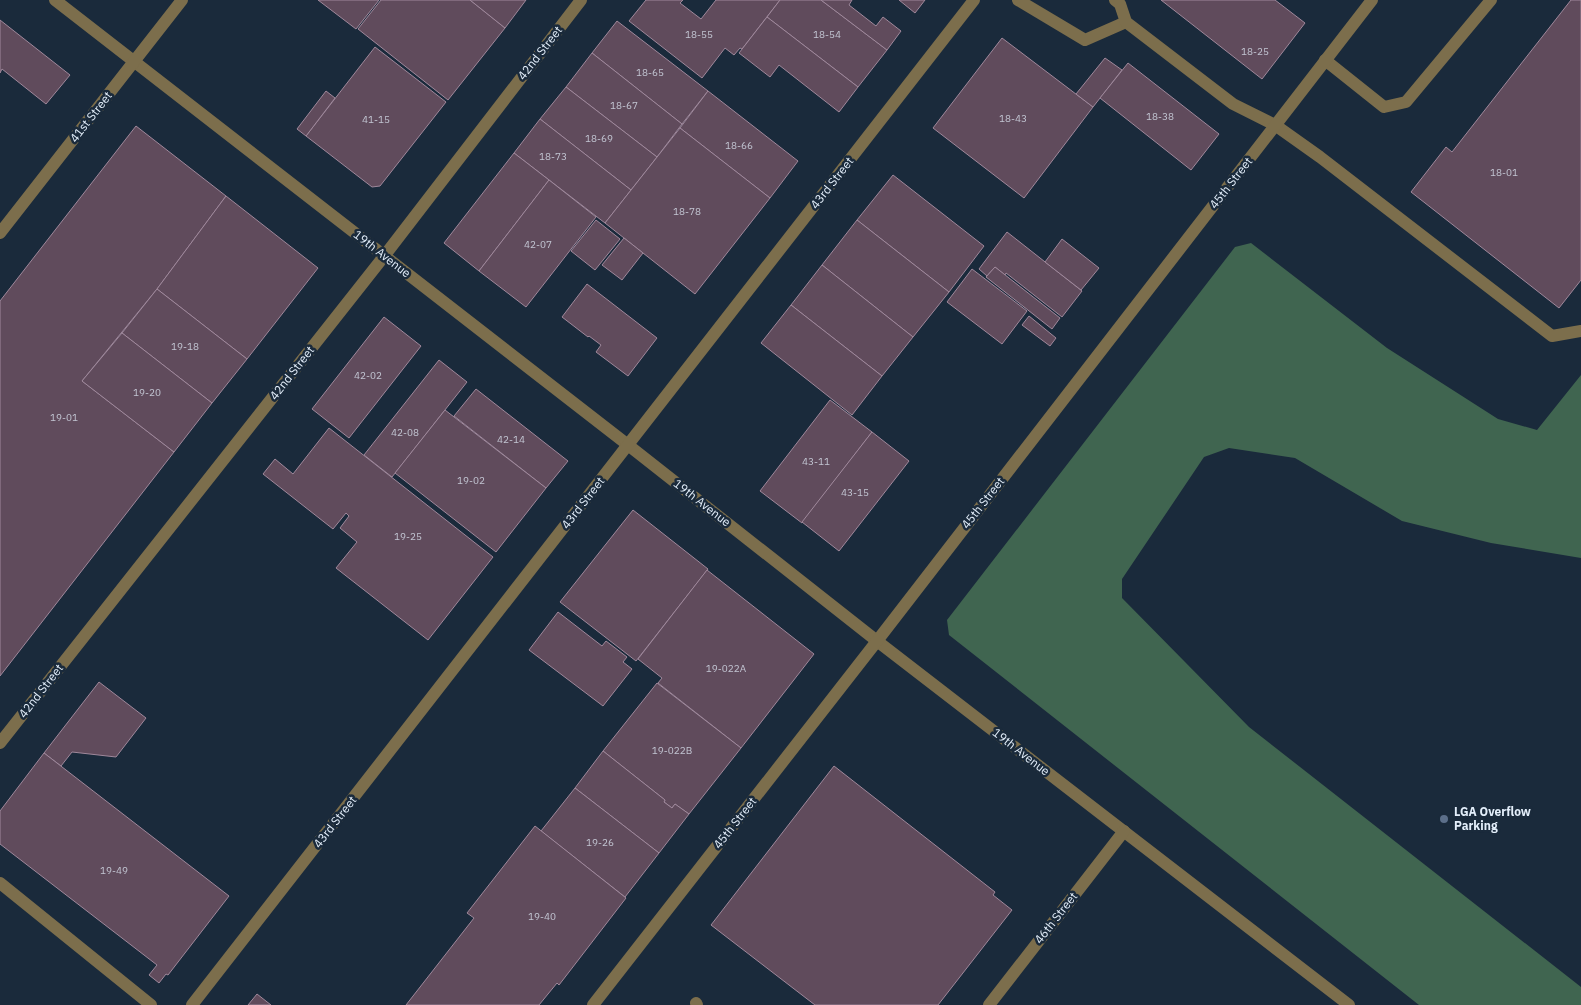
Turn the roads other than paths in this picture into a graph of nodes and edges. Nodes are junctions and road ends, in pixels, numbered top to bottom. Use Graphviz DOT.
graph roads {
  1 [pos="55,0"];
  2 [pos="182,0"];
  3 [pos="581,0"];
  4 [pos="974,0"];
  5 [pos="1018,0"];
  6 [pos="1114,0"];
  7 [pos="1372,0"];
  8 [pos="1491,0"];
  9 [pos="1126,22"];
  10 [pos="1325,60"];
  11 [pos="133,62"];
  12 [pos="1275,125"];
  13 [pos="0,233"];
  14 [pos="385,255"];
  15 [pos="1581,331"];
  16 [pos="628,445"];
  17 [pos="877,641"];
  18 [pos="0,743"];
  19 [pos="1124,831"];
  20 [pos="0,883"];
  21 [pos="151,1005"];
  22 [pos="192,1005"];
  23 [pos="593,1005"];
  24 [pos="989,1005"];
  25 [pos="1349,1005"];
  1 -- 11 [label="street, 19th Avenue"];
  2 -- 11 [label="street, 41st Street"];
  3 -- 14 [label="street, 42nd Street"];
  4 -- 16 [label="street, 43rd Street"];
  5 -- 9 [label="street"];
  6 -- 9 [label="street"];
  7 -- 10 [label="street, 45th Street"];
  8 -- 10 [label="street"];
  9 -- 12 [label="street"];
  10 -- 12 [label="street, 45th Street"];
  11 -- 13 [label="street, 41st Street"];
  11 -- 14 [label="street, 19th Avenue"];
  12 -- 15 [label="street"];
  12 -- 17 [label="street, 45th Street"];
  14 -- 16 [label="street, 19th Avenue"];
  14 -- 18 [label="street, 42nd Street"];
  16 -- 17 [label="street, 19th Avenue"];
  16 -- 22 [label="street, 43rd Street"];
  17 -- 19 [label="street, 19th Avenue"];
  17 -- 23 [label="street, 45th Street"];
  19 -- 24 [label="street, 46th Street"];
  19 -- 25 [label="street, 19th Avenue"];
  20 -- 21 [label="street"];
}
